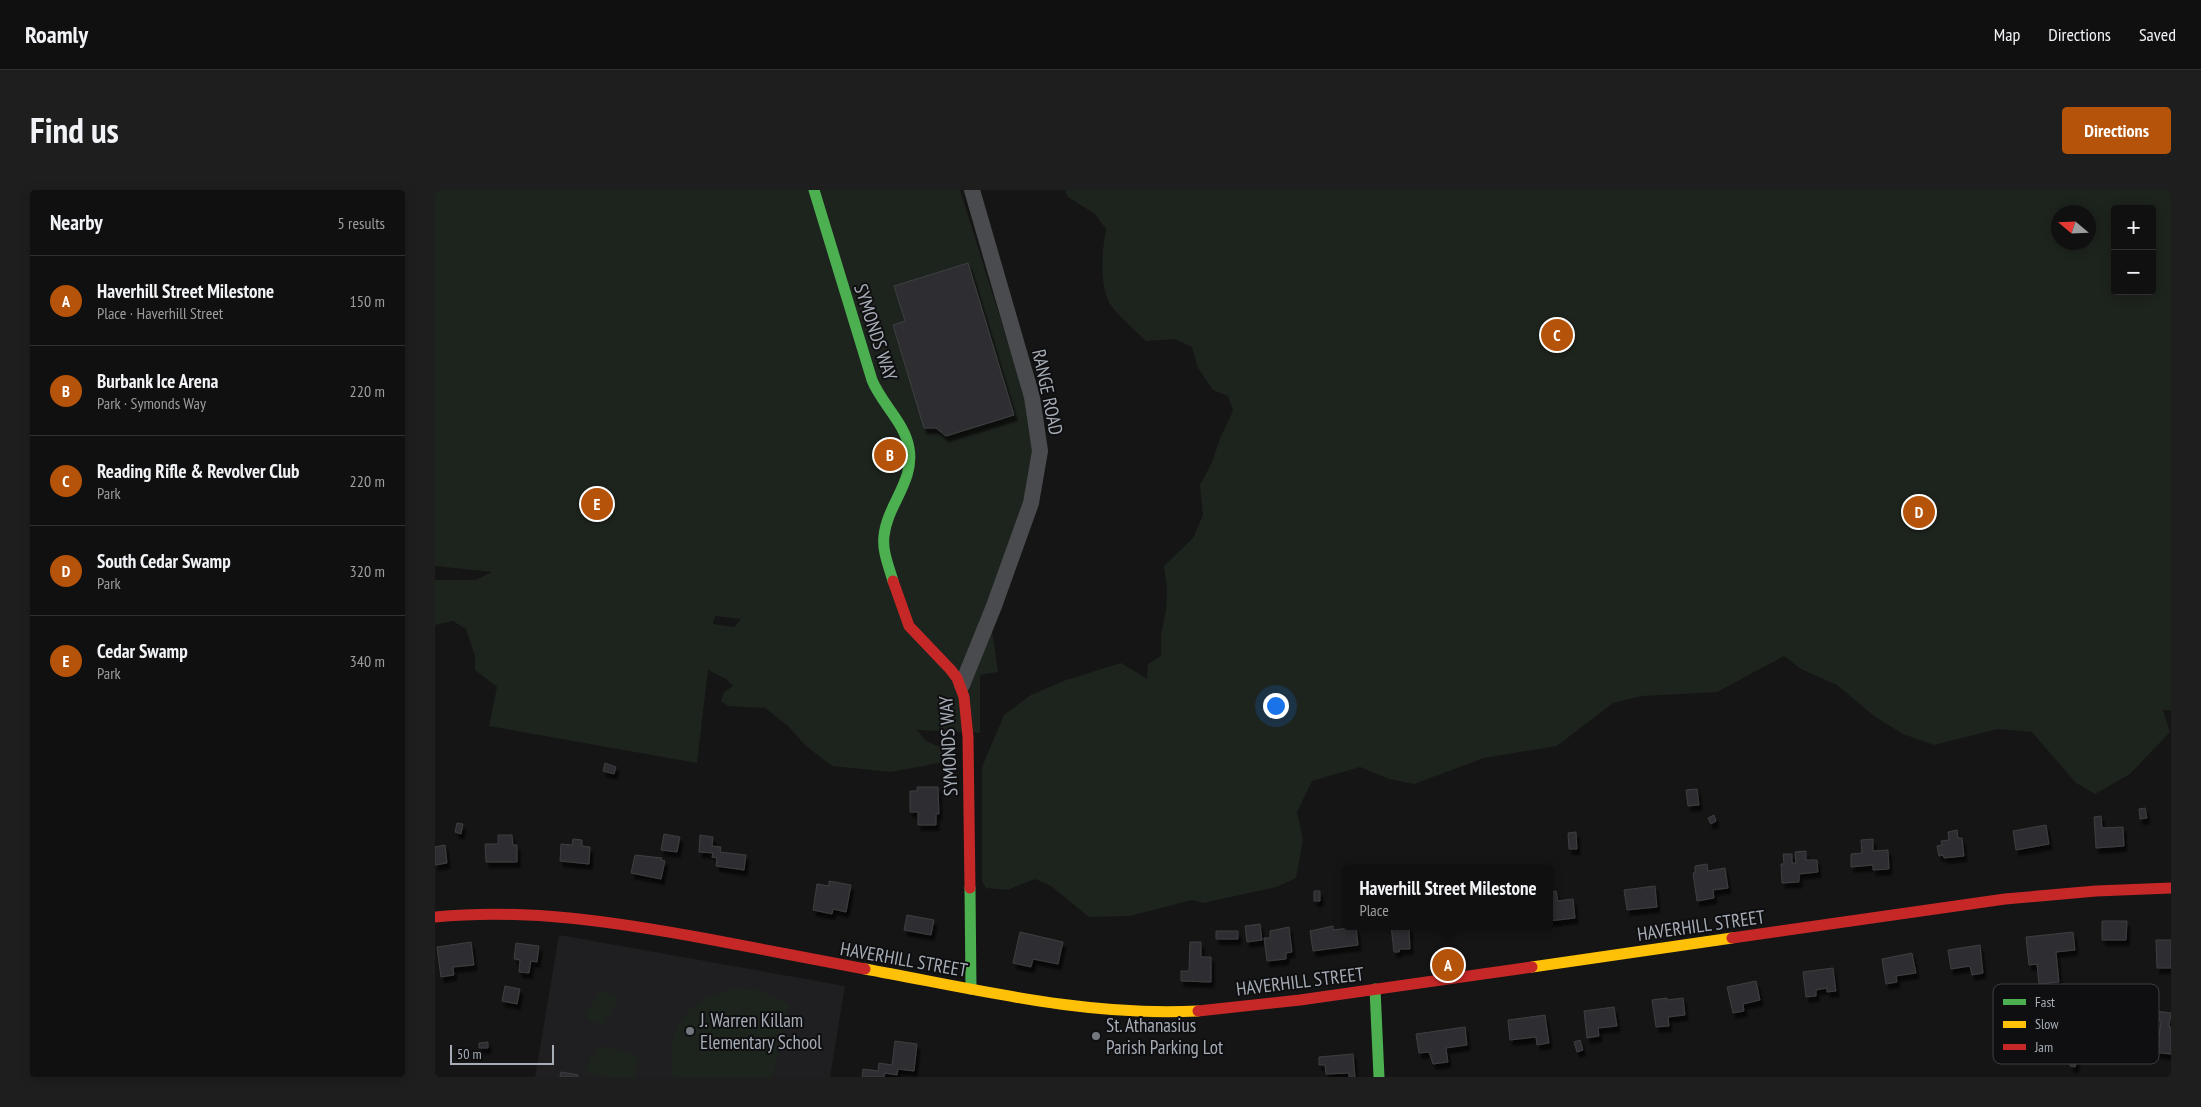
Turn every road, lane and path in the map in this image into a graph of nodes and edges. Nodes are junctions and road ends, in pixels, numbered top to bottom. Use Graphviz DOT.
graph roads {
  1 [pos="814,190"];
  2 [pos="972,190"];
  3 [pos="962,685"];
  4 [pos="2171,888"];
  5 [pos="435,917"];
  6 [pos="971,989"];
  7 [pos="1375,989"];
  8 [pos="1379,1077"];
  1 -- 3 [label="street, SYMONDS WAY"];
  2 -- 3 [label="street, RANGE ROAD"];
  3 -- 6 [label="street, SYMONDS WAY"];
  4 -- 7 [label="street, HAVERHILL STREET"];
  5 -- 6 [label="street, HAVERHILL STREET"];
  6 -- 7 [label="street, HAVERHILL STREET"];
  7 -- 8 [label="street"];
}
